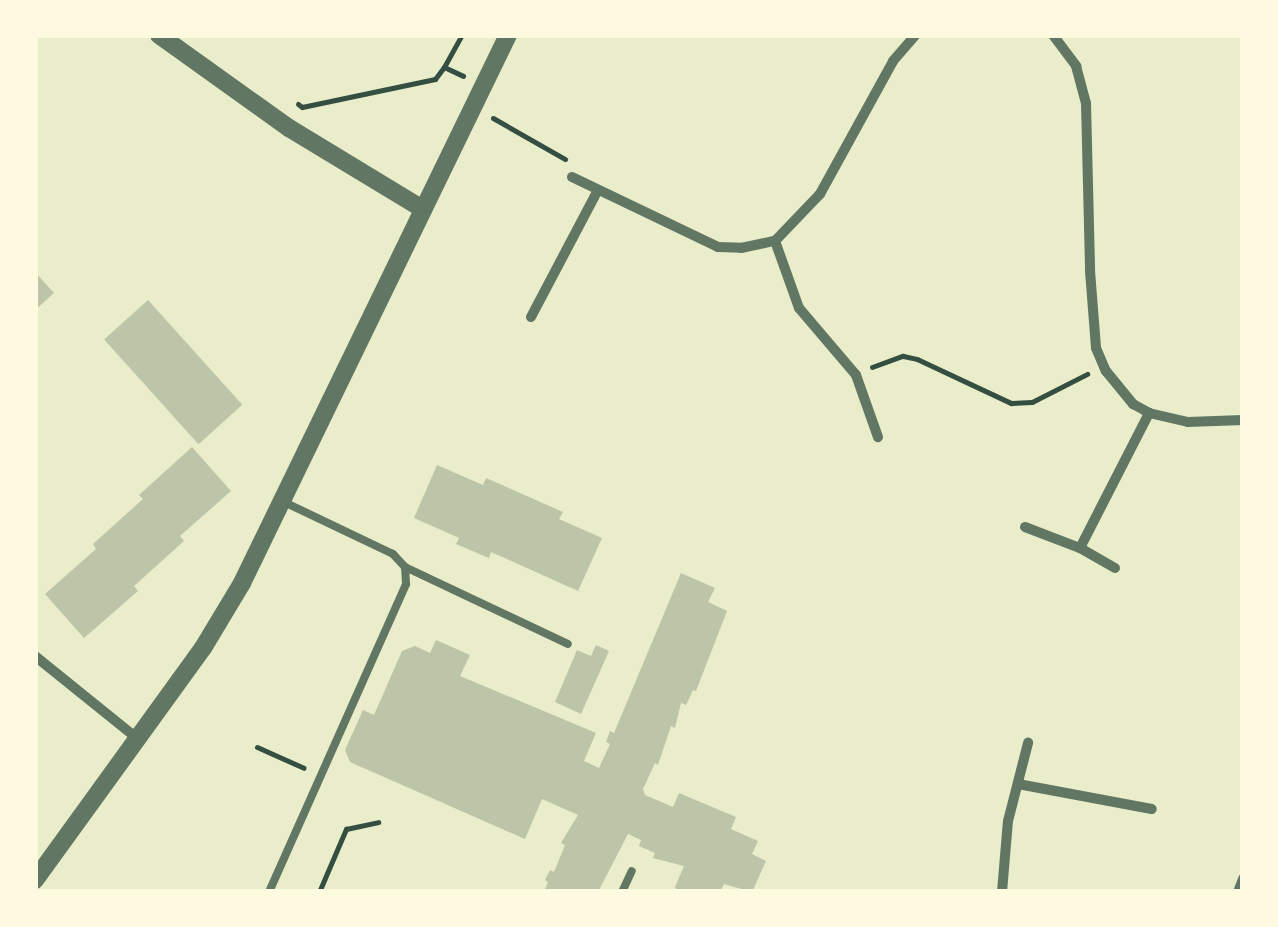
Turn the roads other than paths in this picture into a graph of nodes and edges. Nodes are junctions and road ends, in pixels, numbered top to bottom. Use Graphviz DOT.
graph roads {
  1 [pos="159,35"];
  2 [pos="508,35"];
  3 [pos="1053,35"];
  4 [pos="908,37"];
  5 [pos="572,177"];
  6 [pos="597,192"];
  7 [pos="424,209"];
  8 [pos="775,242"];
  9 [pos="531,317"];
  10 [pos="1148,413"];
  11 [pos="1243,420"];
  12 [pos="878,437"];
  13 [pos="282,500"];
  14 [pos="1024,527"];
  15 [pos="1080,548"];
  16 [pos="405,567"];
  17 [pos="1116,568"];
  18 [pos="568,644"];
  19 [pos="35,656"];
  20 [pos="138,739"];
  21 [pos="1028,744"];
  22 [pos="1018,784"];
  23 [pos="1152,809"];
  24 [pos="632,870"];
  25 [pos="1243,879"];
  26 [pos="35,880"];
  27 [pos="269,892"];
  28 [pos="622,892"];
  29 [pos="1002,892"];
  30 [pos="1238,892"];
  1 -- 7 [label="street"];
  2 -- 7 [label="street"];
  3 -- 10 [label="street"];
  4 -- 8 [label="street"];
  5 -- 6 [label="street"];
  6 -- 8 [label="street"];
  6 -- 9 [label="street"];
  7 -- 13 [label="street"];
  8 -- 12 [label="street"];
  10 -- 11 [label="street"];
  10 -- 15 [label="street"];
  13 -- 16 [label="lane"];
  13 -- 20 [label="street"];
  14 -- 15 [label="street"];
  15 -- 17 [label="street"];
  16 -- 18 [label="lane"];
  16 -- 27 [label="lane"];
  19 -- 20 [label="street"];
  20 -- 26 [label="street"];
  21 -- 22 [label="street"];
  22 -- 23 [label="street"];
  22 -- 29 [label="street"];
  24 -- 28 [label="lane"];
  25 -- 30 [label="street"];
}
